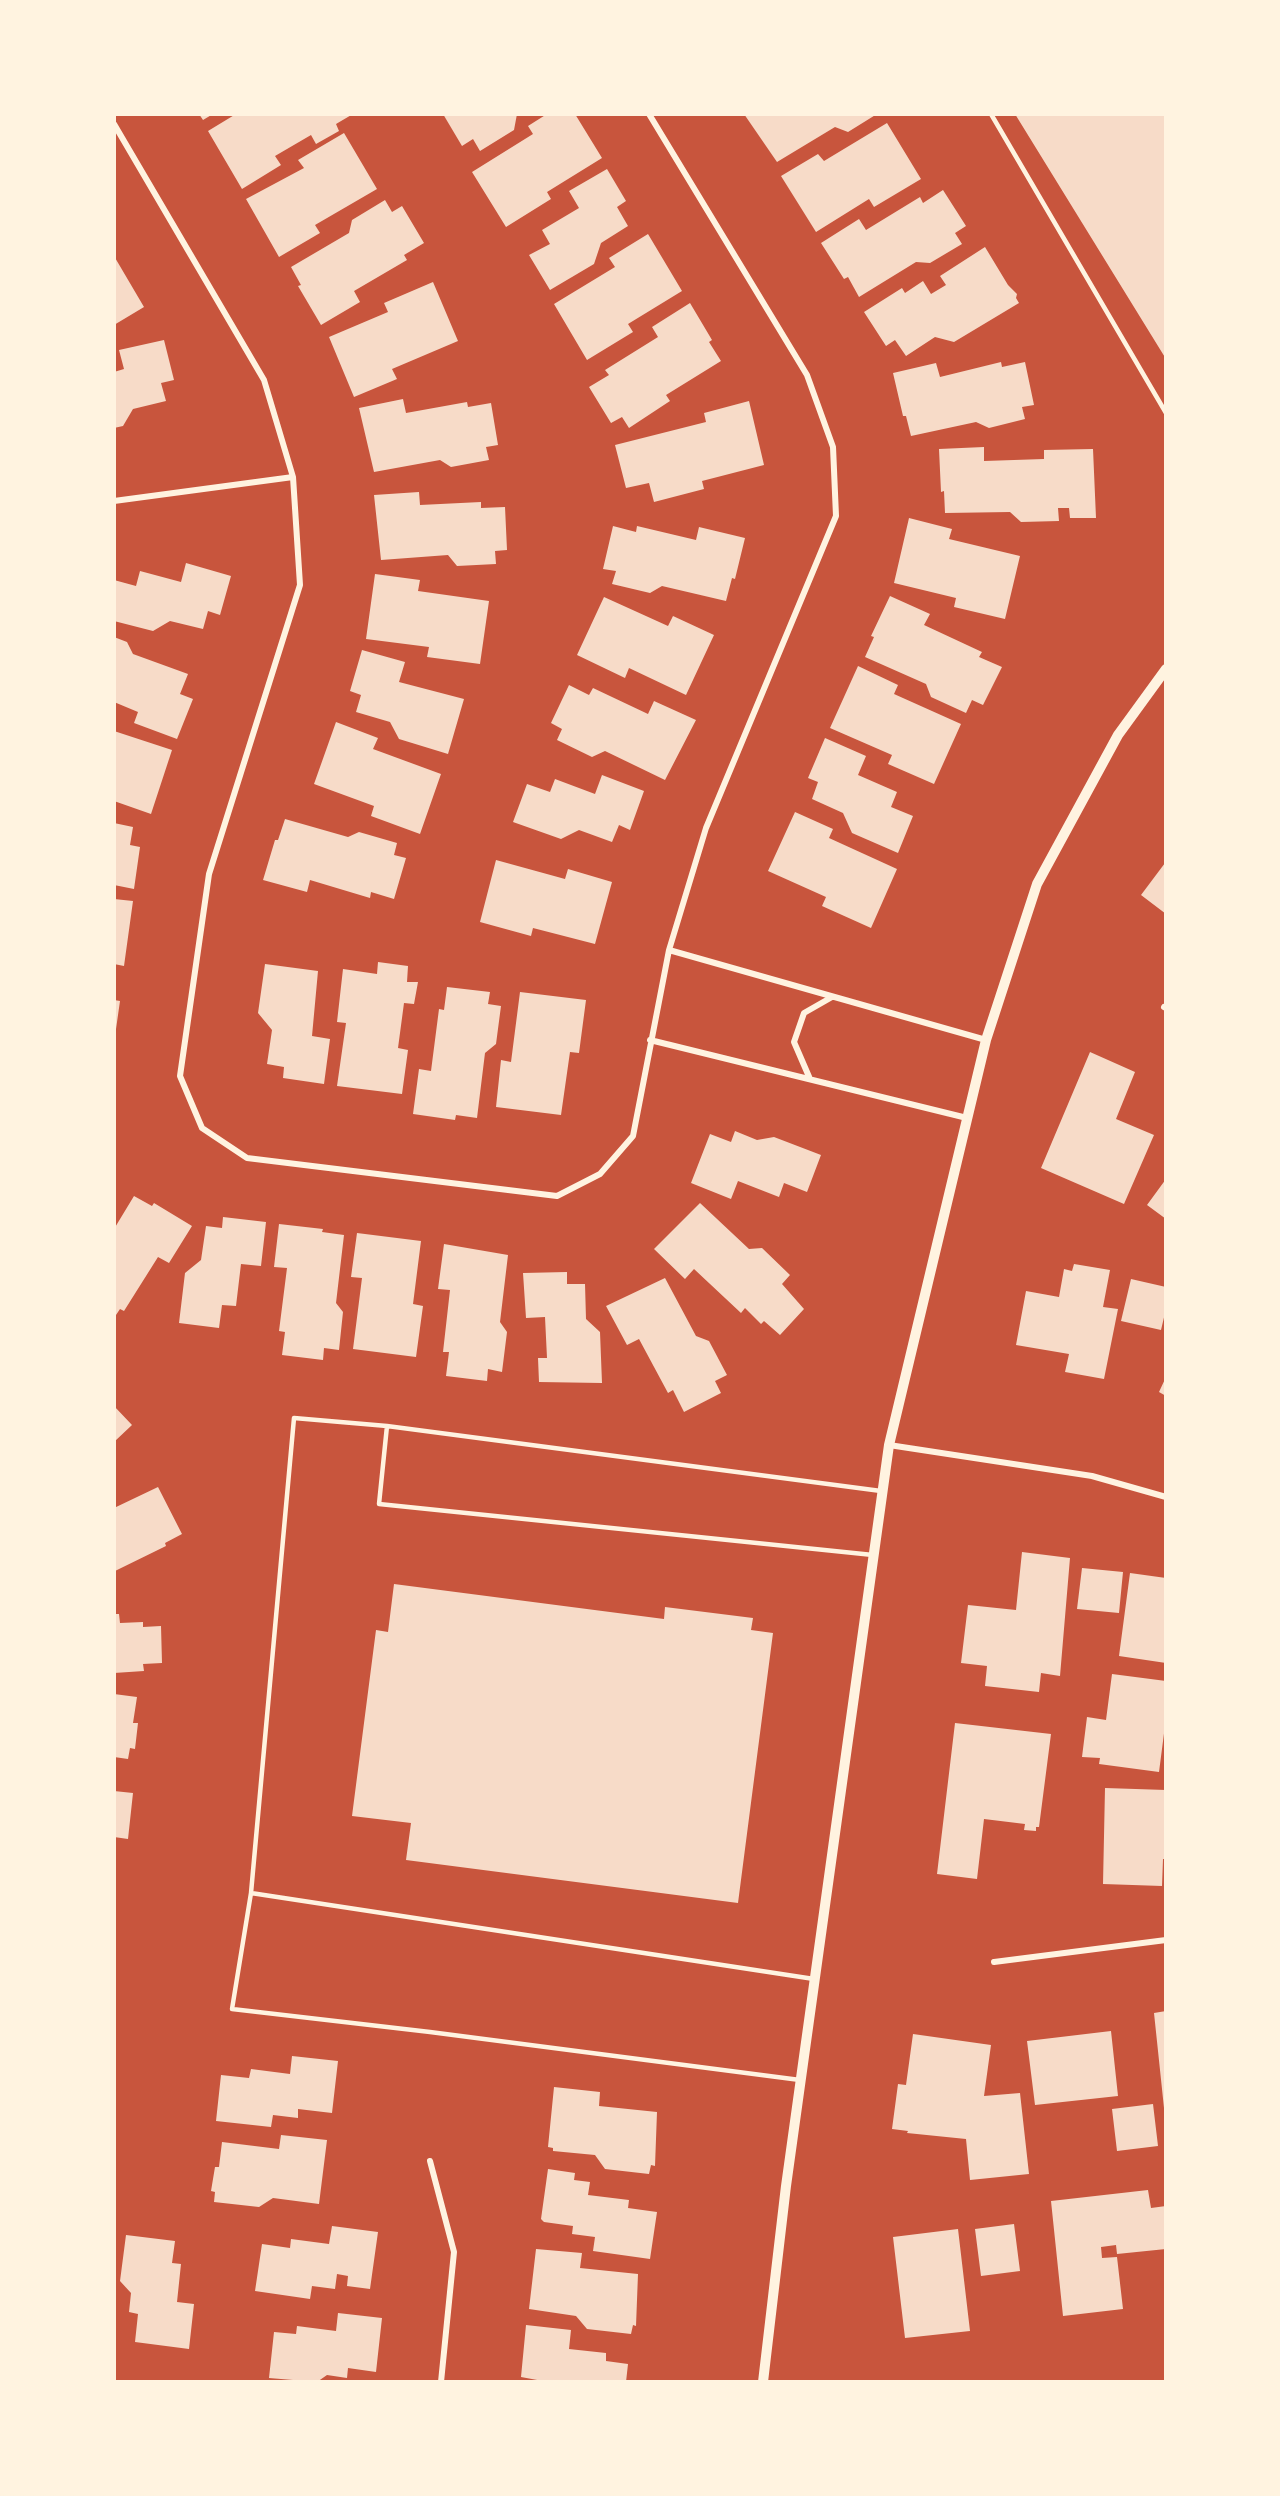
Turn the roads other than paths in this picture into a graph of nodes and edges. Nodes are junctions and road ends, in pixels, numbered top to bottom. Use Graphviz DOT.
graph roads {
  1 [pos="650,114"];
  2 [pos="991,114"];
  3 [pos="114,124"];
  4 [pos="1166,413"];
  5 [pos="293,477"];
  6 [pos="114,501"];
  7 [pos="1166,669"];
  8 [pos="669,950"];
  9 [pos="832,997"];
  10 [pos="650,1040"];
  11 [pos="986,1040"];
  12 [pos="810,1079"];
  13 [pos="967,1118"];
  14 [pos="387,1426"];
  15 [pos="889,1445"];
  16 [pos="882,1491"];
  17 [pos="1166,1497"];
  18 [pos="873,1555"];
  19 [pos="251,1893"];
  20 [pos="1166,1940"];
  21 [pos="994,1962"];
  22 [pos="814,1980"];
  23 [pos="800,2080"];
  24 [pos="430,2161"];
  25 [pos="441,2382"];
  26 [pos="763,2382"];
  1 -- 8 [label="street"];
  2 -- 4 [label="lane"];
  3 -- 5 [label="street"];
  5 -- 6 [label="street"];
  5 -- 10 [label="street"];
  7 -- 11 [label="street"];
  8 -- 9 [label="street"];
  8 -- 10 [label="street"];
  9 -- 11 [label="street"];
  9 -- 12 [label="street"];
  10 -- 12 [label="street"];
  11 -- 13 [label="street"];
  12 -- 13 [label="street"];
  13 -- 15 [label="street"];
  14 -- 16 [label="lane"];
  14 -- 18 [label="lane"];
  14 -- 19 [label="lane"];
  15 -- 16 [label="street"];
  15 -- 17 [label="street"];
  16 -- 18 [label="street"];
  18 -- 22 [label="street"];
  19 -- 22 [label="lane"];
  19 -- 23 [label="lane"];
  20 -- 21 [label="street"];
  22 -- 23 [label="street"];
  23 -- 26 [label="street"];
  24 -- 25 [label="street"];
}
